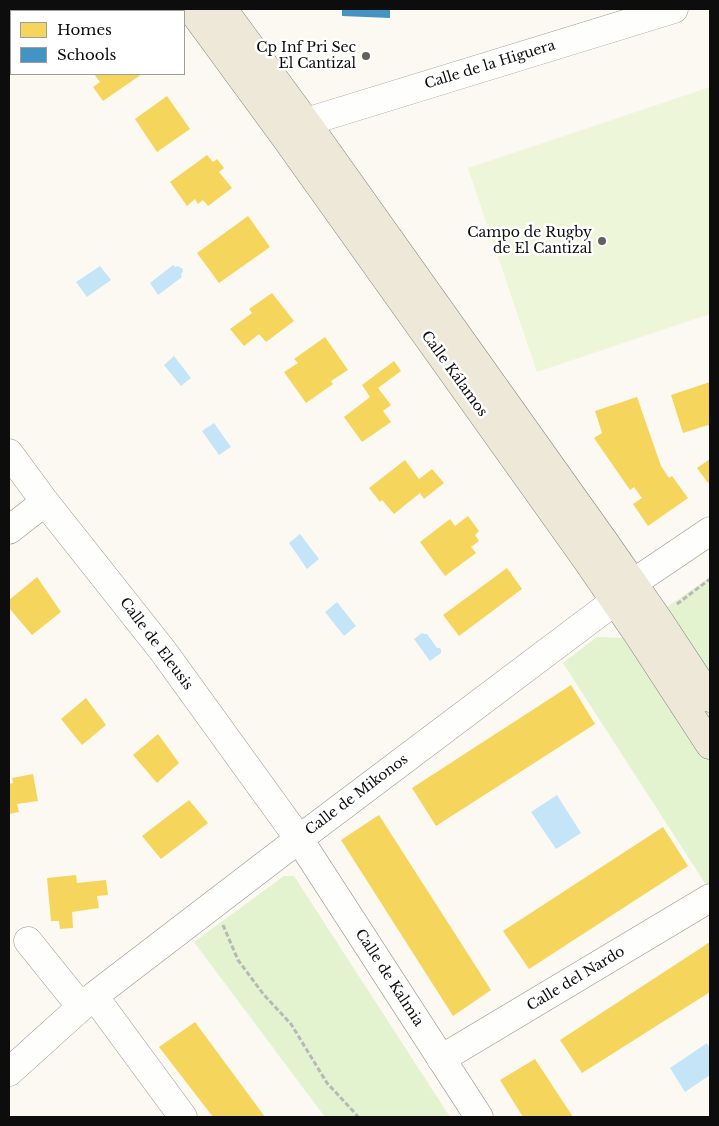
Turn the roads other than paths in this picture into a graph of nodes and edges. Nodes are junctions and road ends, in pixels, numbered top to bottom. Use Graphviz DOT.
graph roads {
  1 [pos="191,9"];
  2 [pos="223,9"];
  3 [pos="674,9"];
  4 [pos="306,122"];
  5 [pos="9,453"];
  6 [pos="45,502"];
  7 [pos="9,530"];
  8 [pos="710,531"];
  9 [pos="624,592"];
  10 [pos="710,698"];
  11 [pos="710,745"];
  12 [pos="299,839"];
  13 [pos="710,898"];
  14 [pos="28,940"];
  15 [pos="87,1001"];
  16 [pos="441,1059"];
  17 [pos="9,1072"];
  18 [pos="183,1117"];
  19 [pos="479,1117"];
  1 -- 9 [label="main road, Calle Kálamos"];
  2 -- 4 [label="main road, Calle Kálamos"];
  3 -- 4 [label="street, Calle de la Higuera"];
  4 -- 9 [label="main road, Calle Kálamos"];
  5 -- 6 [label="street, Calle de Eleusis"];
  6 -- 7 [label="street"];
  6 -- 12 [label="street, Calle de Eleusis"];
  8 -- 9 [label="street, Calle de Mikonos"];
  9 -- 10 [label="main road, Calle Kálamos"];
  9 -- 11 [label="main road, Calle Kálamos"];
  9 -- 12 [label="street, Calle de Mikonos"];
  12 -- 15 [label="street, Calle de Mikonos"];
  12 -- 16 [label="street, Calle de Kalmia"];
  13 -- 16 [label="street, Calle del Nardo"];
  14 -- 15 [label="street"];
  15 -- 17 [label="street, Calle de Mikonos"];
  15 -- 18 [label="street"];
  16 -- 19 [label="street, Calle de Kalmia"];
}
